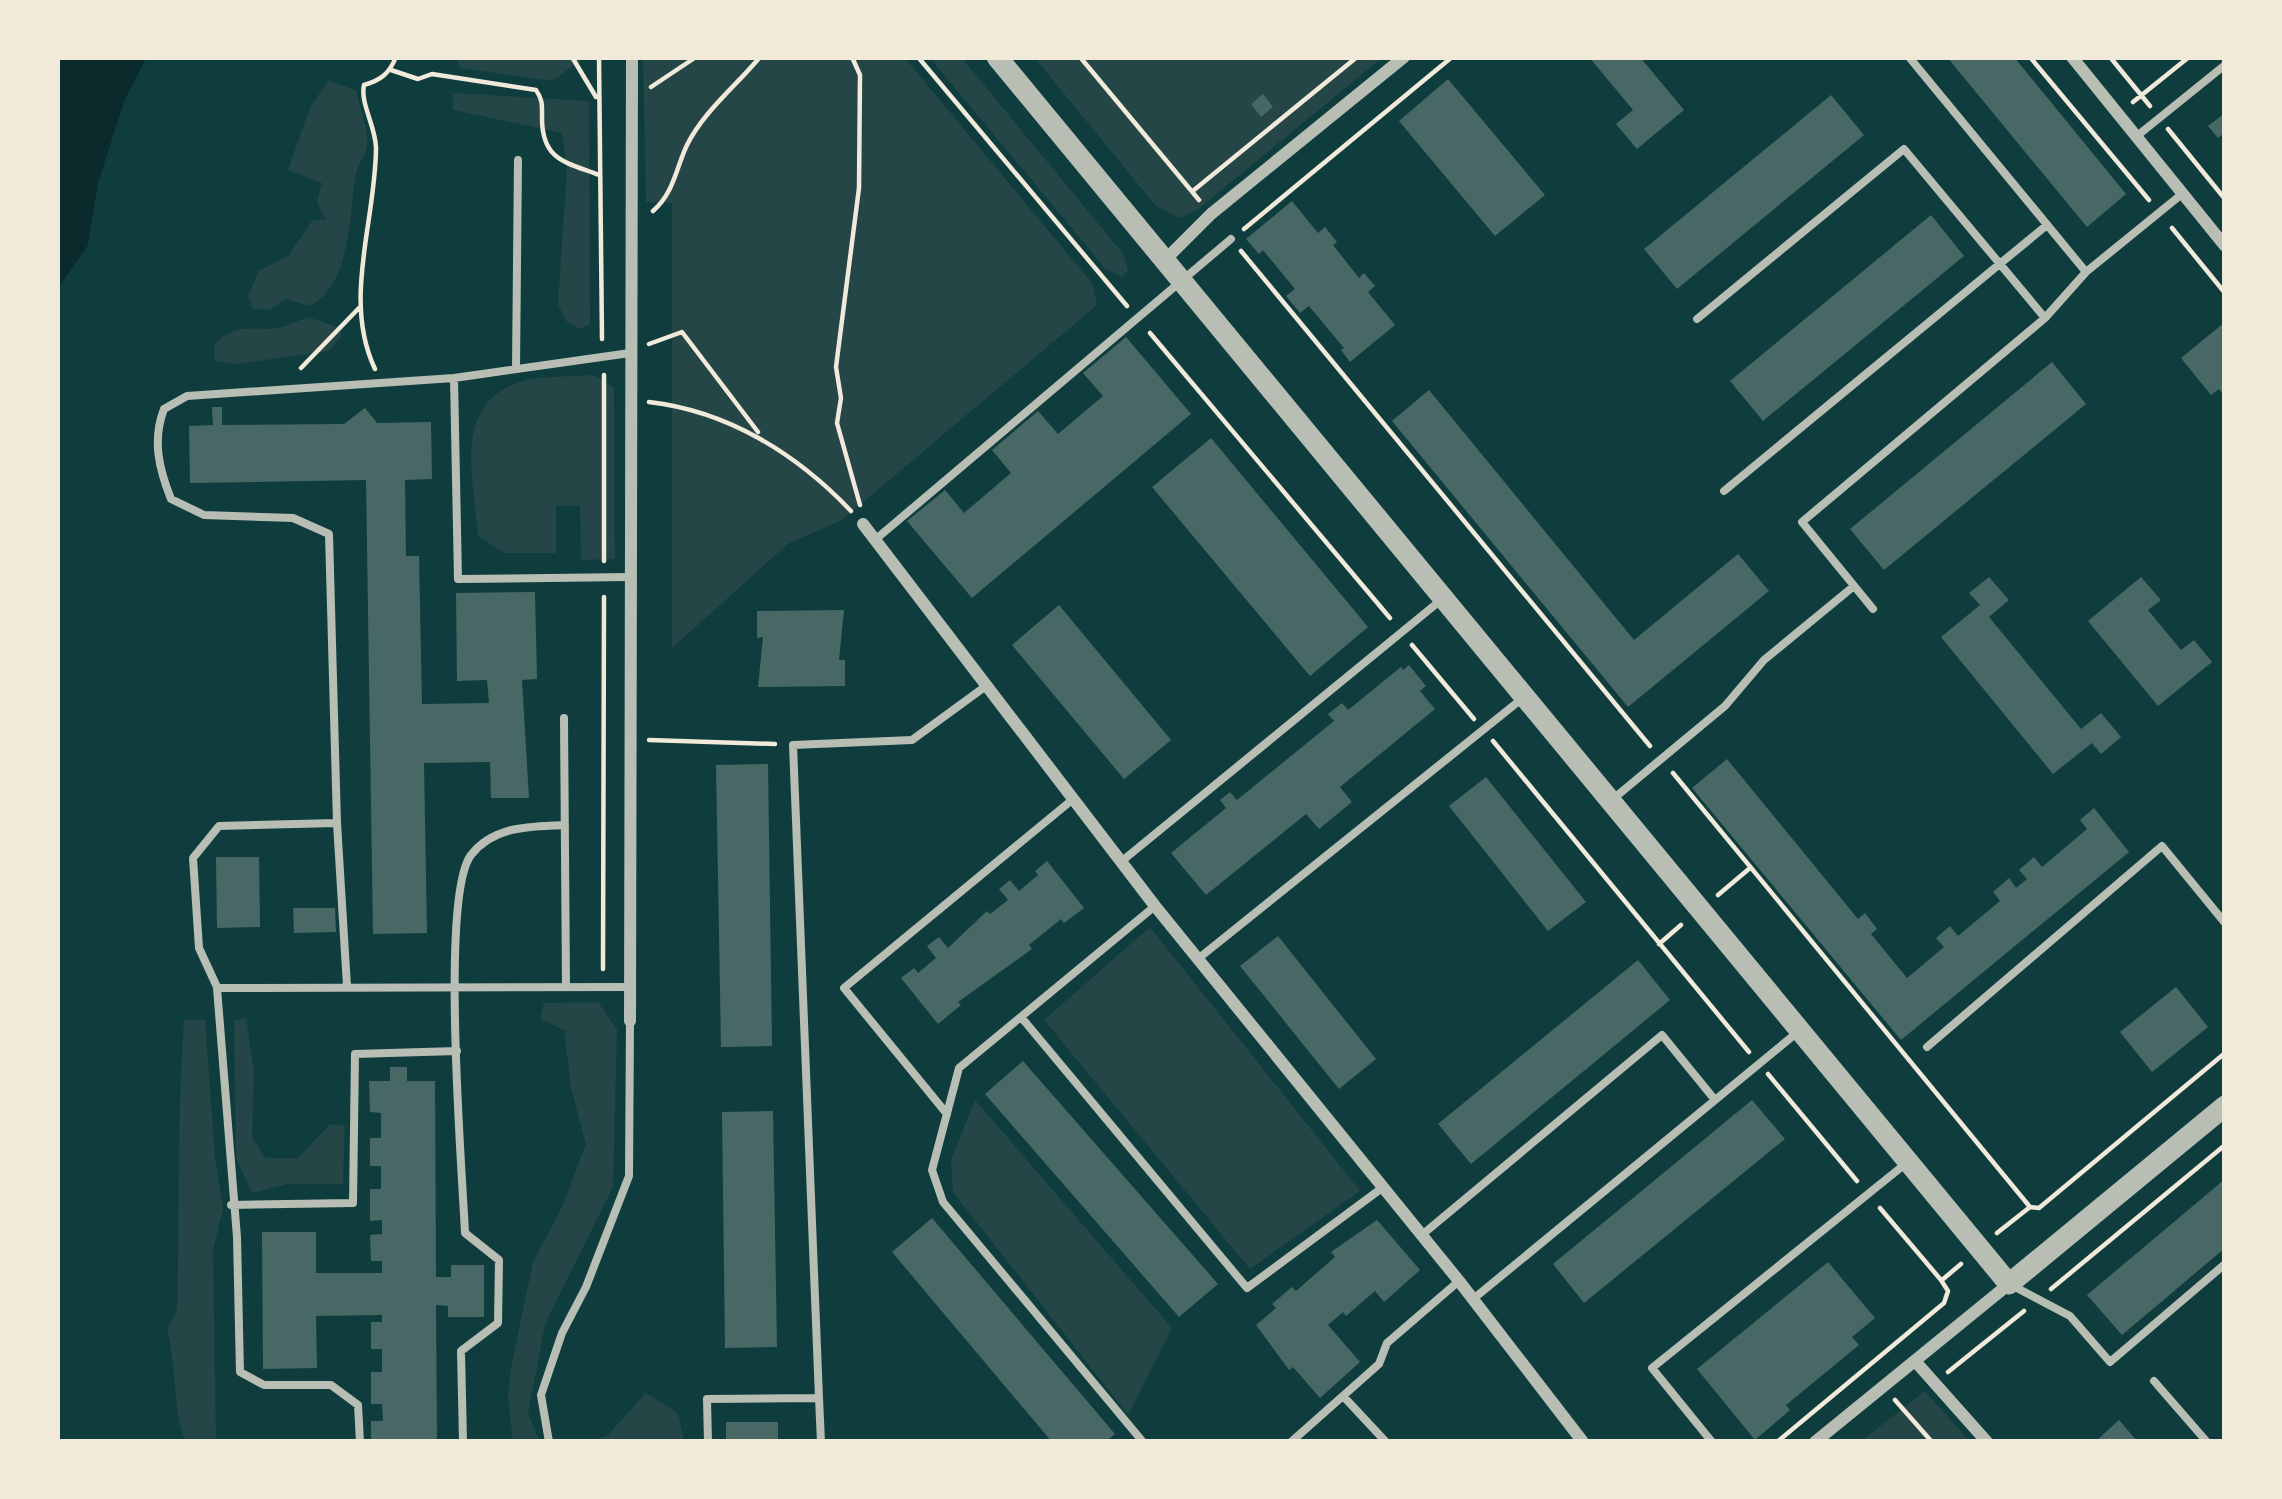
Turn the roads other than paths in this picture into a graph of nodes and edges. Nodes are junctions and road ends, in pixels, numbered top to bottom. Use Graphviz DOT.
graph roads {
  1 [pos="632,57"];
  2 [pos="997,57"];
  3 [pos="1404,57"];
  4 [pos="1909,57"];
  5 [pos="2072,57"];
  6 [pos="2225,65"];
  7 [pos="2138,136"];
  8 [pos="518,160"];
  9 [pos="2183,193"];
  10 [pos="2047,225"];
  11 [pos="1231,239"];
  12 [pos="2225,246"];
  13 [pos="1164,261"];
  14 [pos="1999,264"];
  15 [pos="2086,272"];
  16 [pos="1181,281"];
  17 [pos="2045,318"];
  18 [pos="1697,320"];
  19 [pos="630,353"];
  20 [pos="516,369"];
  21 [pos="454,378"];
  22 [pos="1724,491"];
  23 [pos="863,524"];
  24 [pos="876,539"];
  25 [pos="630,577"];
  26 [pos="1854,586"];
  27 [pos="1445,597"];
  28 [pos="1874,609"];
  29 [pos="987,686"];
  30 [pos="1526,695"];
  31 [pos="564,718"];
  32 [pos="1073,799"];
  33 [pos="1612,800"];
  34 [pos="337,824"];
  35 [pos="565,825"];
  36 [pos="1122,861"];
  37 [pos="1155,906"];
  38 [pos="2225,923"];
  39 [pos="1198,959"];
  40 [pos="347,986"];
  41 [pos="630,986"];
  42 [pos="455,987"];
  43 [pos="566,987"];
  44 [pos="217,988"];
  45 [pos="1021,1017"];
  46 [pos="630,1022"];
  47 [pos="1800,1030"];
  48 [pos="1927,1047"];
  49 [pos="457,1051"];
  50 [pos="1715,1100"];
  51 [pos="2225,1106"];
  52 [pos="946,1114"];
  53 [pos="1908,1161"];
  54 [pos="1383,1188"];
  55 [pos="231,1205"];
  56 [pos="1422,1235"];
  57 [pos="2225,1264"];
  58 [pos="1459,1281"];
  59 [pos="2009,1284"];
  60 [pos="1471,1301"];
  61 [pos="1916,1361"];
  62 [pos="2154,1381"];
  63 [pos="1344,1397"];
  64 [pos="819,1398"];
  65 [pos="360,1442"];
  66 [pos="464,1442"];
  67 [pos="549,1442"];
  68 [pos="708,1442"];
  69 [pos="821,1442"];
  70 [pos="1143,1442"];
  71 [pos="1292,1442"];
  72 [pos="1386,1442"];
  73 [pos="1583,1442"];
  74 [pos="1712,1442"];
  75 [pos="1815,1442"];
  76 [pos="1987,1442"];
  77 [pos="2207,1442"];
  1 -- 19 [label="street"];
  2 -- 13 [label="street"];
  3 -- 13 [label="street"];
  4 -- 10 [label="lane"];
  5 -- 7 [label="street"];
  6 -- 7 [label="lane"];
  7 -- 9 [label="street"];
  8 -- 20 [label="lane"];
  9 -- 12 [label="street"];
  9 -- 15 [label="lane"];
  10 -- 14 [label="lane"];
  10 -- 15 [label="lane"];
  11 -- 16 [label="lane"];
  13 -- 16 [label="street"];
  14 -- 17 [label="lane"];
  14 -- 18 [label="lane"];
  14 -- 22 [label="lane"];
  15 -- 17 [label="lane"];
  16 -- 24 [label="lane"];
  16 -- 27 [label="street"];
  17 -- 26 [label="lane"];
  19 -- 20 [label="lane"];
  19 -- 25 [label="street"];
  20 -- 21 [label="lane"];
  21 -- 25 [label="lane"];
  21 -- 34 [label="lane"];
  23 -- 24 [label="street"];
  24 -- 29 [label="street"];
  25 -- 41 [label="street"];
  26 -- 28 [label="lane"];
  26 -- 33 [label="lane"];
  27 -- 30 [label="street"];
  27 -- 36 [label="lane"];
  29 -- 32 [label="street"];
  29 -- 64 [label="lane"];
  30 -- 33 [label="street"];
  30 -- 39 [label="lane"];
  31 -- 35 [label="lane"];
  32 -- 36 [label="street"];
  32 -- 52 [label="lane"];
  33 -- 47 [label="street"];
  34 -- 40 [label="lane"];
  34 -- 44 [label="lane"];
  35 -- 42 [label="lane"];
  35 -- 43 [label="lane"];
  36 -- 37 [label="street"];
  37 -- 39 [label="street"];
  37 -- 45 [label="lane"];
  38 -- 48 [label="lane"];
  39 -- 54 [label="street"];
  40 -- 42 [label="lane"];
  40 -- 44 [label="lane"];
  41 -- 43 [label="lane"];
  41 -- 46 [label="street"];
  42 -- 43 [label="lane"];
  42 -- 49 [label="lane"];
  44 -- 55 [label="lane"];
  45 -- 52 [label="lane"];
  45 -- 54 [label="lane"];
  46 -- 67 [label="lane"];
  47 -- 50 [label="lane"];
  47 -- 53 [label="street"];
  49 -- 55 [label="lane"];
  49 -- 66 [label="lane"];
  50 -- 56 [label="lane"];
  50 -- 60 [label="lane"];
  51 -- 59 [label="street"];
  52 -- 70 [label="lane"];
  53 -- 59 [label="street"];
  53 -- 74 [label="lane"];
  54 -- 56 [label="street"];
  55 -- 65 [label="lane"];
  56 -- 58 [label="street"];
  57 -- 59 [label="lane"];
  58 -- 60 [label="street"];
  58 -- 63 [label="lane"];
  59 -- 61 [label="street"];
  60 -- 73 [label="street"];
  61 -- 75 [label="street"];
  61 -- 76 [label="street"];
  62 -- 77 [label="lane"];
  63 -- 71 [label="lane"];
  63 -- 72 [label="lane"];
  64 -- 68 [label="lane"];
  64 -- 69 [label="lane"];
}
